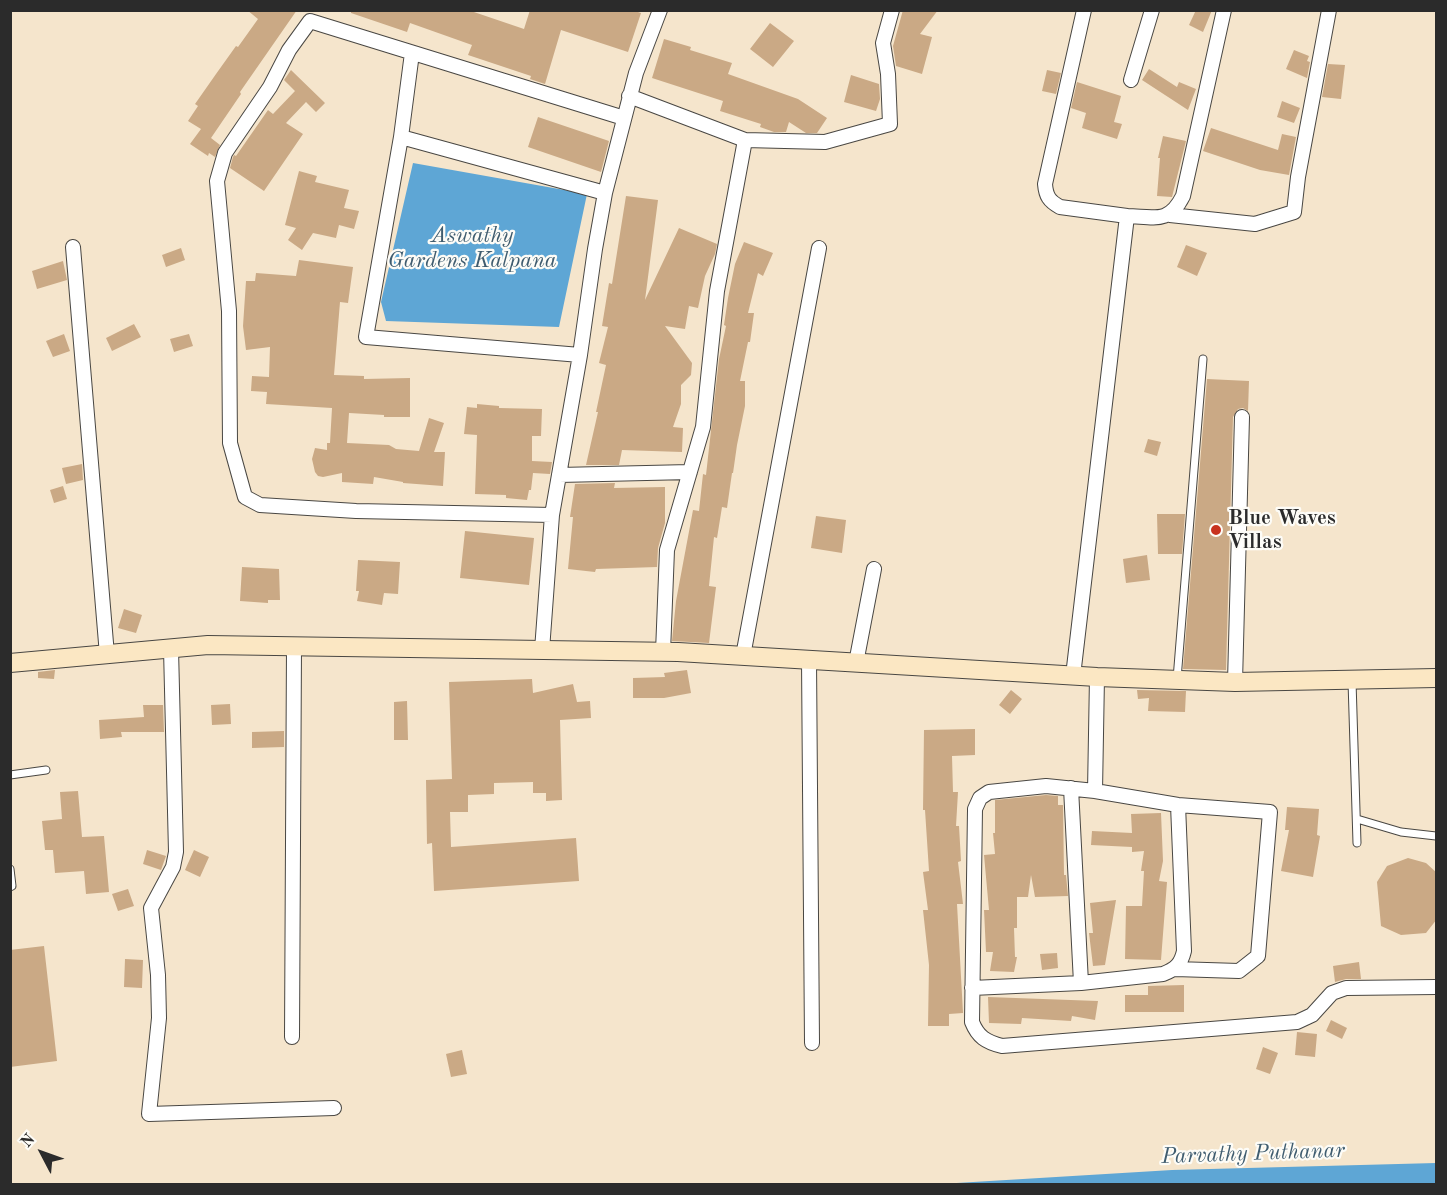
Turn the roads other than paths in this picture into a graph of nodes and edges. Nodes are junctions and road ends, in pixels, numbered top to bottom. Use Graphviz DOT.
graph roads {
  1 [pos="660,10"];
  2 [pos="892,10"];
  3 [pos="1083,10"];
  4 [pos="1152,10"];
  5 [pos="1224,10"];
  6 [pos="1329,10"];
  7 [pos="312,16"];
  8 [pos="412,53"];
  9 [pos="1131,80"];
  10 [pos="629,96"];
  11 [pos="624,118"];
  12 [pos="401,136"];
  13 [pos="745,140"];
  14 [pos="605,193"];
  15 [pos="1170,215"];
  16 [pos="1127,216"];
  17 [pos="73,247"];
  18 [pos="819,248"];
  19 [pos="580,355"];
  20 [pos="1203,359"];
  21 [pos="1242,417"];
  22 [pos="690,472"];
  23 [pos="560,475"];
  24 [pos="552,515"];
  25 [pos="874,569"];
  26 [pos="294,646"];
  27 [pos="171,649"];
  28 [pos="542,650"];
  29 [pos="663,652"];
  30 [pos="106,655"];
  31 [pos="742,656"];
  32 [pos="809,660"];
  33 [pos="10,663"];
  34 [pos="856,663"];
  35 [pos="1073,676"];
  36 [pos="1097,677"];
  37 [pos="1437,678"];
  38 [pos="1176,680"];
  39 [pos="1352,680"];
  40 [pos="1235,682"];
  41 [pos="46,770"];
  42 [pos="10,775"];
  43 [pos="1071,788"];
  44 [pos="1095,790"];
  45 [pos="1178,805"];
  46 [pos="1357,819"];
  47 [pos="1437,836"];
  48 [pos="1357,843"];
  49 [pos="10,869"];
  50 [pos="10,887"];
  51 [pos="1175,969"];
  52 [pos="1081,983"];
  53 [pos="1437,987"];
  54 [pos="972,988"];
  55 [pos="292,1037"];
  56 [pos="812,1043"];
  57 [pos="334,1108"];
  1 -- 10 [label="street"];
  2 -- 13 [label="street"];
  3 -- 16 [label="street"];
  4 -- 9 [label="street"];
  5 -- 15 [label="street"];
  6 -- 15 [label="street"];
  7 -- 8 [label="street"];
  7 -- 24 [label="street"];
  8 -- 11 [label="street"];
  8 -- 12 [label="street"];
  10 -- 11 [label="street"];
  10 -- 13 [label="street"];
  11 -- 14 [label="street"];
  12 -- 14 [label="street"];
  12 -- 19 [label="street"];
  13 -- 22 [label="street"];
  14 -- 19 [label="street"];
  15 -- 16 [label="street"];
  16 -- 35 [label="street"];
  17 -- 30 [label="street"];
  18 -- 31 [label="street"];
  19 -- 23 [label="street"];
  20 -- 38 [label="lane"];
  21 -- 40 [label="street"];
  22 -- 23 [label="street"];
  22 -- 29 [label="street"];
  23 -- 24 [label="street"];
  24 -- 28 [label="street"];
  25 -- 34 [label="street"];
  26 -- 27 [label="street"];
  26 -- 28 [label="street"];
  26 -- 55 [label="street"];
  27 -- 30 [label="street"];
  27 -- 57 [label="street"];
  28 -- 29 [label="street"];
  29 -- 31 [label="street"];
  30 -- 33 [label="street"];
  31 -- 32 [label="street"];
  32 -- 34 [label="street"];
  32 -- 56 [label="street"];
  34 -- 35 [label="street"];
  35 -- 36 [label="street"];
  36 -- 38 [label="street"];
  36 -- 44 [label="street"];
  37 -- 39 [label="street"];
  38 -- 40 [label="street"];
  39 -- 40 [label="street"];
  39 -- 46 [label="lane"];
  41 -- 42 [label="lane"];
  43 -- 44 [label="street"];
  43 -- 52 [label="street"];
  43 -- 54 [label="street"];
  44 -- 45 [label="street"];
  45 -- 51 [label="street"];
  45 -- 51 [label="street"];
  46 -- 47 [label="lane"];
  46 -- 48 [label="lane"];
  49 -- 50 [label="lane"];
  51 -- 52 [label="street"];
  52 -- 54 [label="street"];
  53 -- 54 [label="street"];
}
